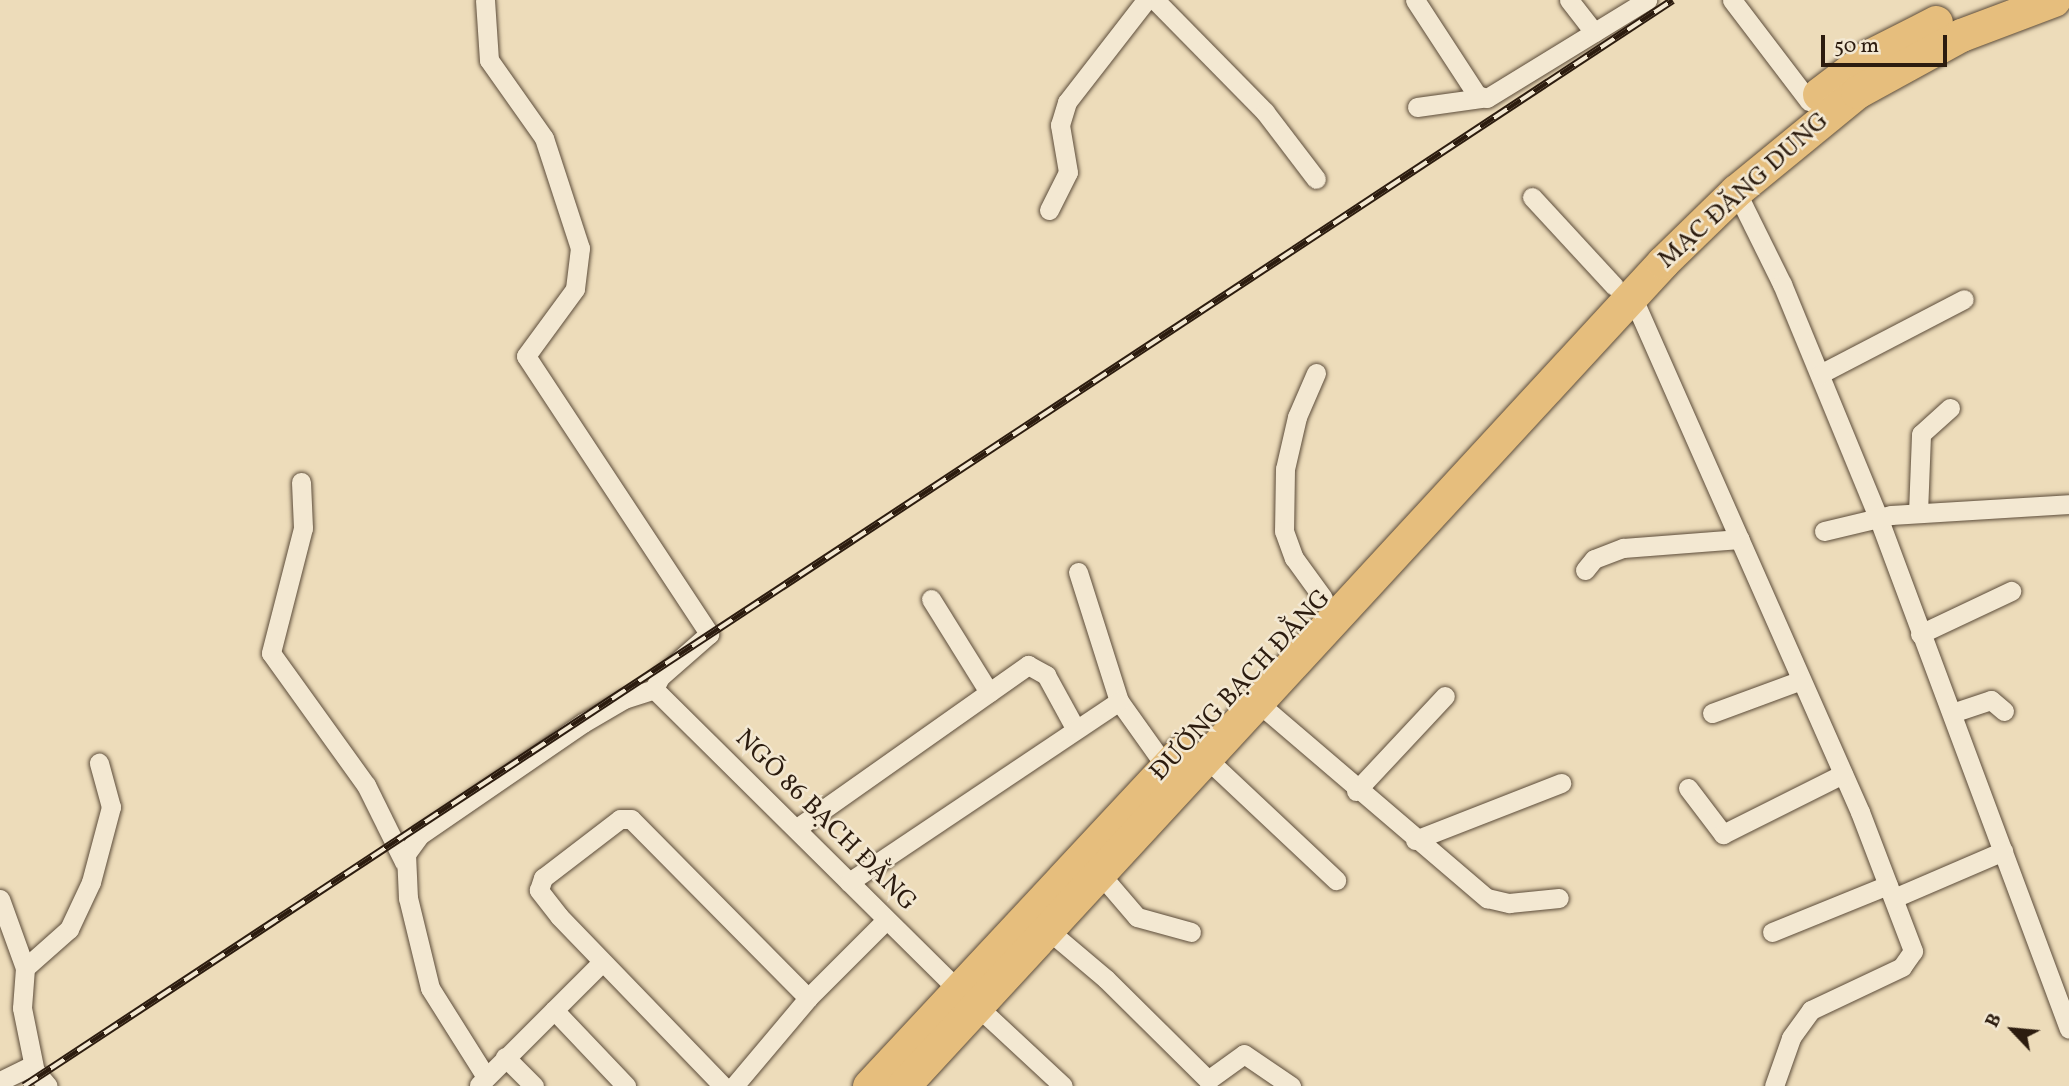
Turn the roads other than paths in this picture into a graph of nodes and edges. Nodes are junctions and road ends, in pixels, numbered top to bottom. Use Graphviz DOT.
graph roads {
  1 [pos="485,0"];
  2 [pos="1146,0"];
  3 [pos="1155,0"];
  4 [pos="1415,0"];
  5 [pos="1569,0"];
  6 [pos="1647,0"];
  7 [pos="1732,0"];
  8 [pos="2054,0"];
  9 [pos="1997,7"];
  10 [pos="1594,32"];
  11 [pos="1482,98"];
  12 [pos="1810,101"];
  13 [pos="1417,107"];
  14 [pos="1316,179"];
  15 [pos="1736,191"];
  16 [pos="1532,197"];
  17 [pos="1049,210"];
  18 [pos="1623,291"];
  19 [pos="1964,299"];
  20 [pos="1316,373"];
  21 [pos="1820,374"];
  22 [pos="1950,408"];
  23 [pos="301,482"];
  24 [pos="2069,504"];
  25 [pos="1918,513"];
  26 [pos="1878,517"];
  27 [pos="1824,531"];
  28 [pos="1740,539"];
  29 [pos="1584,570"];
  30 [pos="1078,572"];
  31 [pos="2011,591"];
  32 [pos="931,598"];
  33 [pos="1323,598"];
  34 [pos="1920,634"];
  35 [pos="1801,680"];
  36 [pos="654,689"];
  37 [pos="989,692"];
  38 [pos="1446,696"];
  39 [pos="1119,701"];
  40 [pos="1256,701"];
  41 [pos="2004,711"];
  42 [pos="1712,713"];
  43 [pos="1952,713"];
  44 [pos="1075,728"];
  45 [pos="1205,757"];
  46 [pos="99,763"];
  47 [pos="1166,767"];
  48 [pos="1843,774"];
  49 [pos="1561,783"];
  50 [pos="1688,788"];
  51 [pos="1356,790"];
  52 [pos="797,828"];
  53 [pos="1415,840"];
  54 [pos="2003,850"];
  55 [pos="404,862"];
  56 [pos="1101,876"];
  57 [pos="1336,880"];
  58 [pos="849,882"];
  59 [pos="1891,891"];
  60 [pos="1559,898"];
  61 [pos="0,899"];
  62 [pos="886,920"];
  63 [pos="1048,930"];
  64 [pos="1191,932"];
  65 [pos="1772,932"];
  66 [pos="601,963"];
  67 [pos="25,968"];
  68 [pos="808,998"];
  69 [pos="968,998"];
  70 [pos="554,1010"];
  71 [pos="2069,1029"];
  72 [pos="505,1057"];
  73 [pos="41,1076"];
  74 [pos="0,1081"];
  75 [pos="482,1082"];
  76 [pos="534,1086"];
  77 [pos="626,1086"];
  78 [pos="723,1086"];
  79 [pos="734,1086"];
  80 [pos="869,1086"];
  81 [pos="903,1086"];
  82 [pos="1063,1086"];
  83 [pos="1291,1086"];
  84 [pos="1774,1086"];
  1 -- 36 [label="street"];
  2 -- 17 [label="street"];
  3 -- 14 [label="street"];
  4 -- 11 [label="street"];
  5 -- 10 [label="street"];
  6 -- 10 [label="street"];
  7 -- 12 [label="street"];
  8 -- 9 [label="highway"];
  9 -- 12 [label="highway, MẠC ĐĂNG DUNG"];
  9 -- 15 [label="highway, MẠC ĐĂNG DUNG"];
  10 -- 11 [label="street"];
  11 -- 13 [label="street"];
  12 -- 18 [label="highway, MẠC ĐĂNG DUNG"];
  15 -- 18 [label="highway, MẠC ĐĂNG DUNG"];
  15 -- 21 [label="street"];
  16 -- 18 [label="street"];
  18 -- 28 [label="street"];
  18 -- 33 [label="highway, ĐƯỜNG BẠCH ĐẰNG"];
  18 -- 40 [label="highway, ĐƯỜNG BẠCH ĐẰNG"];
  19 -- 21 [label="street"];
  20 -- 33 [label="street"];
  21 -- 26 [label="street"];
  22 -- 25 [label="street"];
  23 -- 55 [label="street"];
  24 -- 25 [label="street"];
  25 -- 26 [label="street"];
  26 -- 27 [label="street"];
  26 -- 34 [label="street"];
  28 -- 29 [label="street"];
  28 -- 35 [label="street"];
  30 -- 39 [label="street"];
  31 -- 34 [label="street"];
  32 -- 37 [label="street"];
  33 -- 47 [label="highway, ĐƯỜNG BẠCH ĐẰNG"];
  34 -- 43 [label="street"];
  35 -- 42 [label="street"];
  35 -- 48 [label="street"];
  36 -- 52 [label="street, NGÕ 86 BẠCH ĐẰNG"];
  36 -- 55 [label="street"];
  37 -- 44 [label="street"];
  37 -- 52 [label="street"];
  38 -- 51 [label="street"];
  39 -- 44 [label="street"];
  39 -- 47 [label="street"];
  40 -- 45 [label="highway, ĐƯỜNG BẠCH ĐẰNG"];
  40 -- 51 [label="street"];
  41 -- 43 [label="street"];
  43 -- 54 [label="street"];
  44 -- 58 [label="street"];
  45 -- 56 [label="highway, ĐƯỜNG BẠCH ĐẰNG"];
  45 -- 57 [label="street"];
  46 -- 67 [label="street"];
  47 -- 69 [label="highway, ĐƯỜNG BẠCH ĐẰNG"];
  48 -- 50 [label="street"];
  48 -- 59 [label="street"];
  49 -- 53 [label="street"];
  51 -- 53 [label="street"];
  52 -- 58 [label="street, NGÕ 86 BẠCH ĐẰNG"];
  53 -- 60 [label="street"];
  54 -- 59 [label="street"];
  54 -- 71 [label="street"];
  55 -- 75 [label="street"];
  56 -- 63 [label="highway, ĐƯỜNG BẠCH ĐẰNG"];
  56 -- 64 [label="street"];
  58 -- 62 [label="street, NGÕ 86 BẠCH ĐẰNG"];
  59 -- 65 [label="street"];
  59 -- 84 [label="street"];
  61 -- 67 [label="street"];
  62 -- 68 [label="street"];
  62 -- 69 [label="street, NGÕ 86 BẠCH ĐẰNG"];
  63 -- 69 [label="highway, ĐƯỜNG BẠCH ĐẰNG"];
  63 -- 83 [label="street"];
  66 -- 68 [label="street"];
  66 -- 70 [label="street"];
  66 -- 78 [label="street"];
  67 -- 73 [label="street"];
  68 -- 79 [label="street"];
  69 -- 80 [label="highway, ĐƯỜNG BẠCH ĐẰNG"];
  69 -- 81 [label="highway, ĐƯỜNG BẠCH ĐẰNG"];
  69 -- 82 [label="street, NGÕ 86 BẠCH ĐẰNG"];
  70 -- 72 [label="street"];
  70 -- 77 [label="street"];
  72 -- 75 [label="street"];
  72 -- 76 [label="street"];
  73 -- 74 [label="street"];
}
